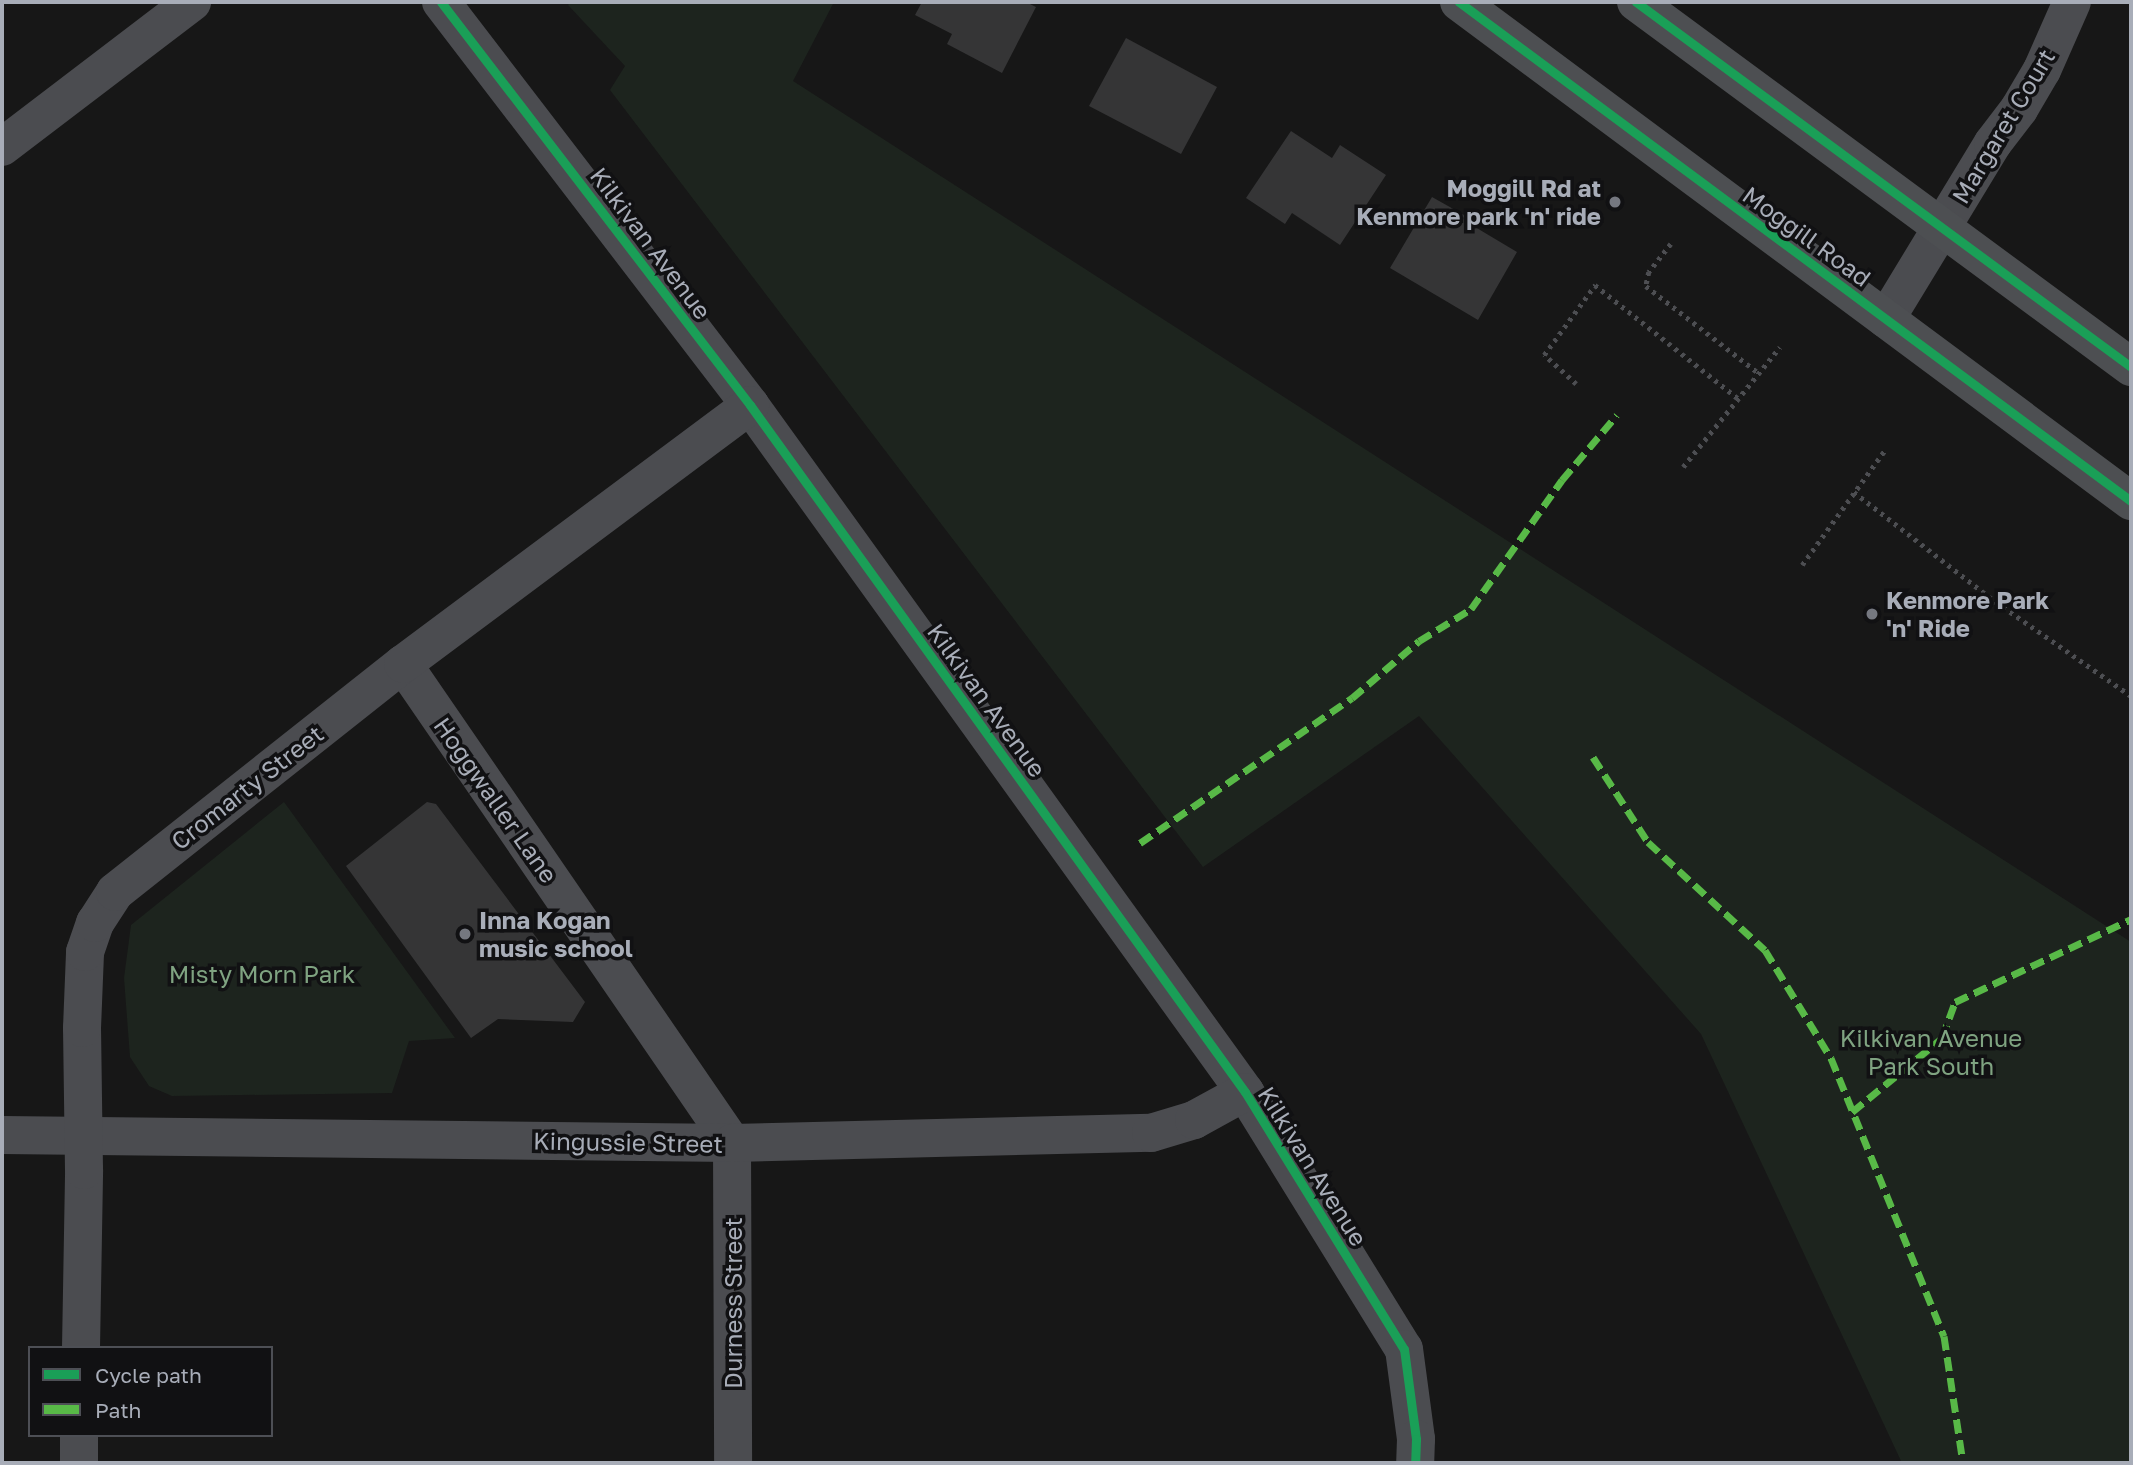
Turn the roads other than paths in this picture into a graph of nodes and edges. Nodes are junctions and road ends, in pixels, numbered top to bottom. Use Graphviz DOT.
graph roads {
  1 [pos="192,2"];
  2 [pos="441,2"];
  3 [pos="1459,2"];
  4 [pos="1636,2"];
  5 [pos="2072,2"];
  6 [pos="2,147"];
  7 [pos="1943,226"];
  8 [pos="1886,318"];
  9 [pos="2131,367"];
  10 [pos="750,405"];
  11 [pos="2131,501"];
  12 [pos="403,664"];
  13 [pos="1245,1092"];
  14 [pos="2,1135"];
  15 [pos="84,1135"];
  16 [pos="732,1143"];
  17 [pos="81,1346"];
  18 [pos="79,1437"];
  19 [pos="79,1463"];
  20 [pos="733,1463"];
  21 [pos="1415,1463"];
  1 -- 6 [label="street"];
  2 -- 10 [label="street, Kilkivan Avenue"];
  3 -- 8 [label="main road, Moggill Road"];
  4 -- 7 [label="main road"];
  5 -- 7 [label="street, Margaret Court"];
  7 -- 8 [label="street, Margaret Court"];
  7 -- 9 [label="main road"];
  8 -- 11 [label="main road, Moggill Road"];
  10 -- 12 [label="street, Cromarty Street"];
  10 -- 13 [label="street, Kilkivan Avenue"];
  12 -- 15 [label="street, Cromarty Street"];
  12 -- 16 [label="street, Hoggwaller Lane"];
  13 -- 16 [label="street, Kingussie Street"];
  13 -- 21 [label="street, Kilkivan Avenue"];
  14 -- 15 [label="street, Kingussie Street"];
  15 -- 16 [label="street, Kingussie Street"];
  15 -- 17 [label="street, Cromarty Street"];
  16 -- 20 [label="street, Durness Street"];
  18 -- 19 [label="street"];
}
